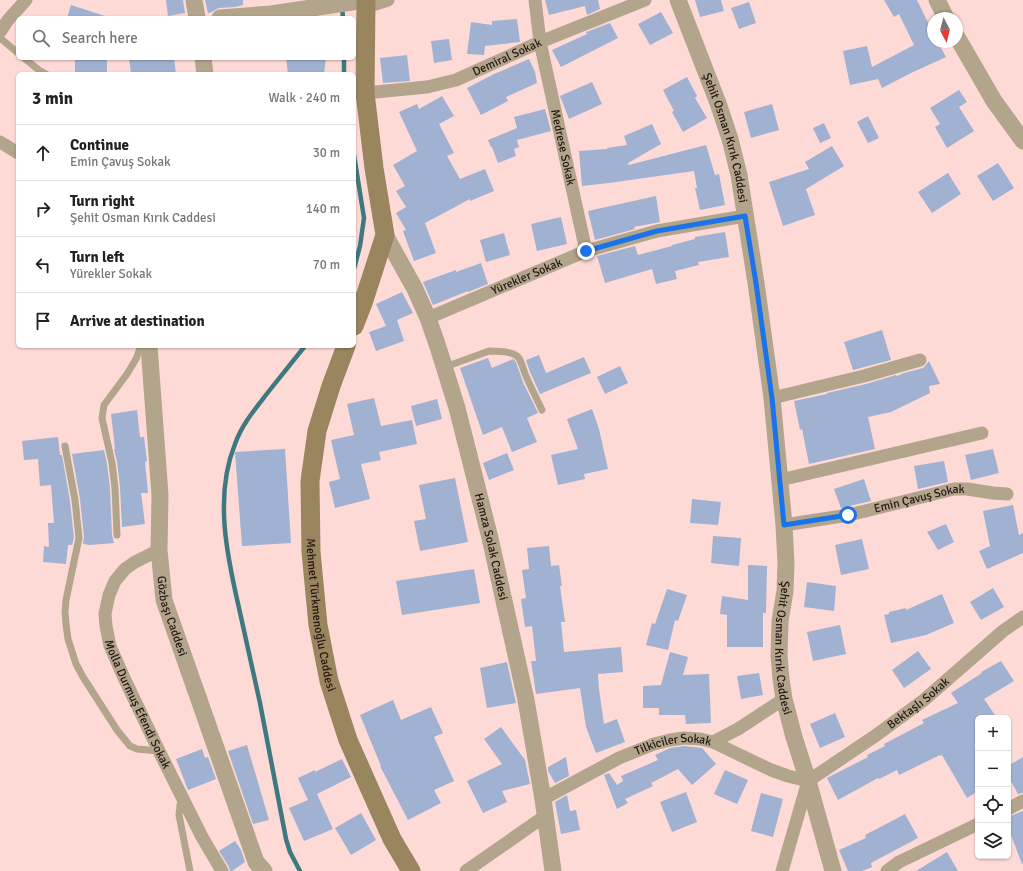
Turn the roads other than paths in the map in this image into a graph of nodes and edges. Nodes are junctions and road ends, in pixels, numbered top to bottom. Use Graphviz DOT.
graph roads {
  1 [pos="26,0"];
  2 [pos="194,0"];
  3 [pos="388,0"];
  4 [pos="535,0"];
  5 [pos="645,0"];
  6 [pos="678,0"];
  7 [pos="937,0"];
  8 [pos="362,2"];
  9 [pos="327,3"];
  10 [pos="943,12"];
  11 [pos="16,16"];
  12 [pos="197,16"];
  13 [pos="246,16"];
  14 [pos="13,21"];
  15 [pos="0,32"];
  16 [pos="0,38"];
  17 [pos="540,42"];
  18 [pos="963,47"];
  19 [pos="16,51"];
  20 [pos="26,60"];
  21 [pos="203,60"];
  22 [pos="42,72"];
  23 [pos="205,72"];
  24 [pos="365,93"];
  25 [pos="0,142"];
  26 [pos="1023,142"];
  27 [pos="16,152"];
  28 [pos="745,216"];
  29 [pos="385,235"];
  30 [pos="586,251"];
  31 [pos="428,318"];
  32 [pos="356,321"];
  33 [pos="140,348"];
  34 [pos="149,348"];
  35 [pos="345,348"];
  36 [pos="920,360"];
  37 [pos="444,367"];
  38 [pos="772,398"];
  39 [pos="542,410"];
  40 [pos="982,433"];
  41 [pos="65,446"];
  42 [pos="780,480"];
  43 [pos="1007,494"];
  44 [pos="784,525"];
  45 [pos="118,535"];
  46 [pos="159,550"];
  47 [pos="1023,617"];
  48 [pos="784,699"];
  49 [pos="713,742"];
  50 [pos="159,751"];
  51 [pos="808,780"];
  52 [pos="183,798"];
  53 [pos="543,799"];
  54 [pos="1023,801"];
  55 [pos="1011,807"];
  56 [pos="545,816"];
  57 [pos="975,825"];
  58 [pos="190,871"];
  59 [pos="222,871"];
  60 [pos="264,871"];
  61 [pos="411,871"];
  62 [pos="466,871"];
  63 [pos="553,871"];
  64 [pos="782,871"];
  65 [pos="833,871"];
  66 [pos="887,871"];
  1 -- 11 [label="street"];
  2 -- 12 [label="street"];
  3 -- 8 [label="street"];
  4 -- 17 [label="street, Medrese Sokak"];
  5 -- 17 [label="street, Demiral Sokak"];
  6 -- 28 [label="street, Şehit Osman Kırık Caddesi"];
  7 -- 10 [label="street"];
  8 -- 9 [label="street"];
  8 -- 24 [label="main road"];
  9 -- 13 [label="street"];
  14 -- 15 [label="street"];
  16 -- 19 [label="lane"];
  17 -- 24 [label="street, Demiral Sokak"];
  17 -- 30 [label="street, Medrese Sokak"];
  18 -- 26 [label="street"];
  20 -- 22 [label="lane"];
  21 -- 23 [label="street"];
  24 -- 29 [label="main road"];
  25 -- 27 [label="street"];
  28 -- 30 [label="street, Yürekler Sokak"];
  28 -- 38 [label="street, Şehit Osman Kırık Caddesi"];
  29 -- 31 [label="street, Hamza Solak Caddesi"];
  29 -- 32 [label="main road"];
  30 -- 31 [label="street, Yürekler Sokak"];
  31 -- 37 [label="street, Hamza Solak Caddesi"];
  33 -- 45 [label="lane"];
  34 -- 46 [label="street, Gözbaşı Caddesi"];
  35 -- 61 [label="main road, Mehmet Türkmenoğlu Caddesi"];
  36 -- 38 [label="street"];
  37 -- 39 [label="lane"];
  37 -- 53 [label="street, Hamza Solak Caddesi"];
  38 -- 42 [label="street, Şehit Osman Kırık Caddesi"];
  40 -- 42 [label="street"];
  41 -- 50 [label="lane"];
  42 -- 44 [label="street, Şehit Osman Kırık Caddesi"];
  43 -- 44 [label="street, Emin Çavuş Sokak"];
  44 -- 48 [label="street, Şehit Osman Kırık Caddesi"];
  46 -- 50 [label="street, Molla Durmuş Efendi Sokak"];
  46 -- 60 [label="street, Gözbaşı Caddesi"];
  47 -- 51 [label="street, Bektaşlı Sokak"];
  48 -- 49 [label="street"];
  48 -- 51 [label="street, Şehit Osman Kırık Caddesi"];
  49 -- 51 [label="street, Tilkiciler Sokak"];
  49 -- 53 [label="street, Tilkiciler Sokak"];
  50 -- 52 [label="street, Molla Durmuş Efendi Sokak"];
  51 -- 64 [label="street"];
  51 -- 65 [label="street, Şehit Osman Kırık Caddesi"];
  52 -- 58 [label="lane"];
  52 -- 59 [label="street, Molla Durmuş Efendi Sokak"];
  53 -- 56 [label="street, Hamza Solak Caddesi"];
  54 -- 55 [label="street"];
  56 -- 62 [label="street"];
  56 -- 63 [label="street, Hamza Solak Caddesi"];
  57 -- 66 [label="street"];
}
